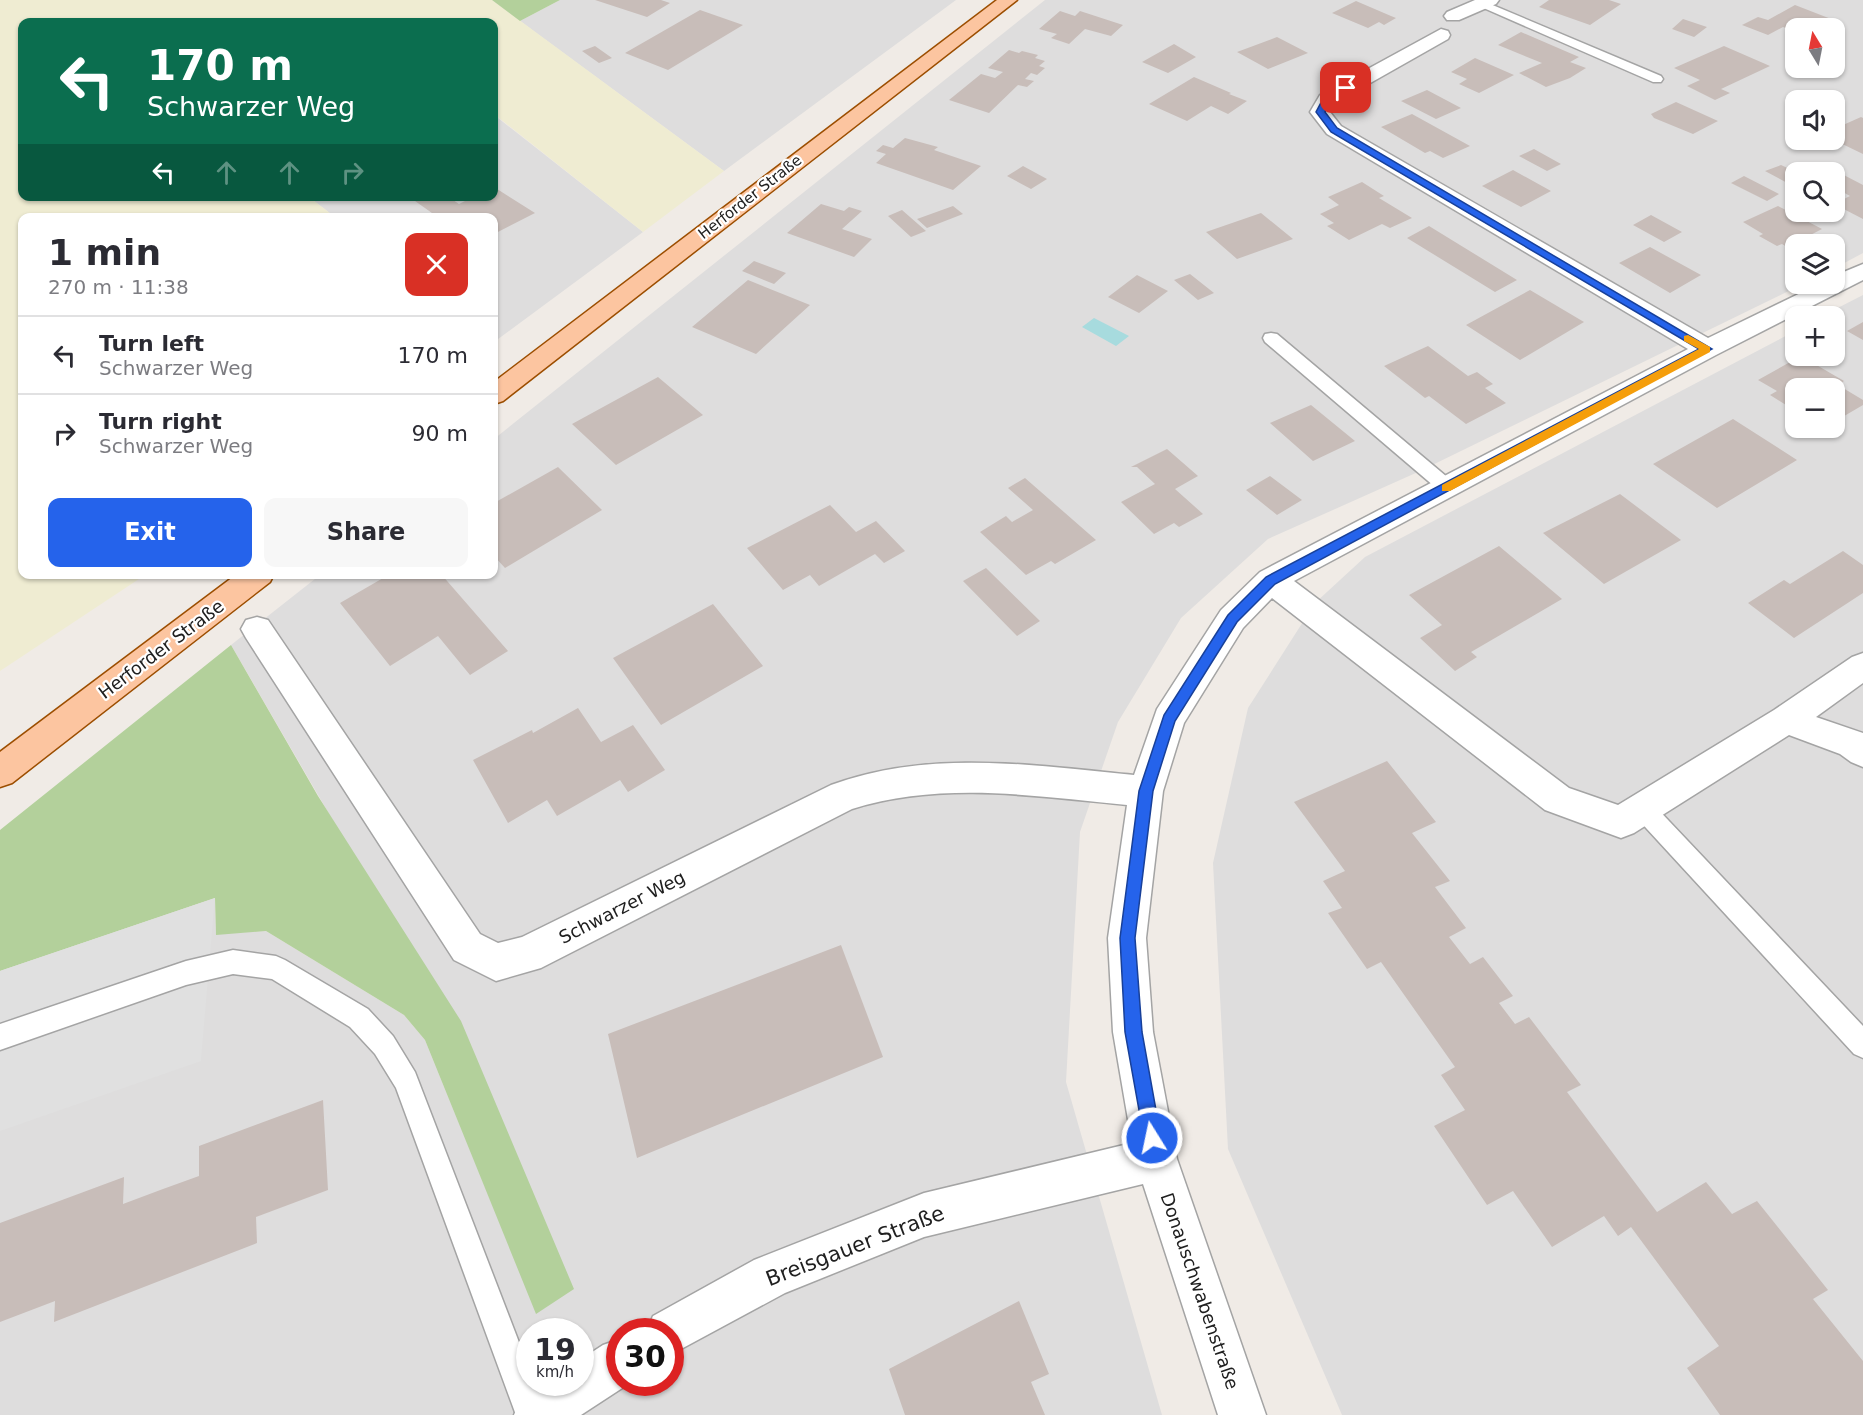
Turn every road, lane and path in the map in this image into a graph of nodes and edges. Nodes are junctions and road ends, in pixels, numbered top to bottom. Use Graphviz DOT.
graph roads {
  1 [pos="1008,0"];
  2 [pos="1486,2"];
  3 [pos="1453,16"];
  4 [pos="1441,35"];
  5 [pos="1657,79"];
  6 [pos="1863,271"];
  7 [pos="1270,338"];
  8 [pos="1707,349"];
  9 [pos="498,392"];
  10 [pos="1447,487"];
  11 [pos="252,579"];
  12 [pos="1271,580"];
  13 [pos="257,629"];
  14 [pos="1863,666"];
  15 [pos="92,701"];
  16 [pos="1786,720"];
  17 [pos="1863,752"];
  18 [pos="0,761"];
  19 [pos="0,772"];
  20 [pos="1146,791"];
  21 [pos="1643,809"];
  22 [pos="0,1036"];
  23 [pos="1863,1046"];
  24 [pos="1156,1159"];
  25 [pos="684,1324"];
  26 [pos="606,1371"];
  27 [pos="531,1415"];
  28 [pos="538,1415"];
  29 [pos="1242,1415"];
  1 -- 9 [label="main road, Herforder Straße"];
  2 -- 3 [label="street"];
  2 -- 5 [label="lane"];
  4 -- 8 [label="street"];
  6 -- 8 [label="street, Donauschwabenstraße"];
  7 -- 10 [label="lane"];
  8 -- 10 [label="street, Donauschwabenstraße"];
  10 -- 12 [label="street, Donauschwabenstraße"];
  11 -- 15 [label="main road, Herforder Straße"];
  12 -- 20 [label="street, Donauschwabenstraße"];
  12 -- 21 [label="street"];
  13 -- 20 [label="street, Schwarzer Weg"];
  14 -- 16 [label="street"];
  15 -- 18 [label="main road, Herforder Straße"];
  15 -- 19 [label="main road, Herforder Straße"];
  16 -- 17 [label="street"];
  16 -- 21 [label="street"];
  20 -- 24 [label="street, Donauschwabenstraße"];
  21 -- 23 [label="lane"];
  22 -- 27 [label="lane"];
  24 -- 25 [label="street, Breisgauer Straße"];
  24 -- 29 [label="street, Donauschwabenstraße"];
  26 -- 28 [label="street"];
}
